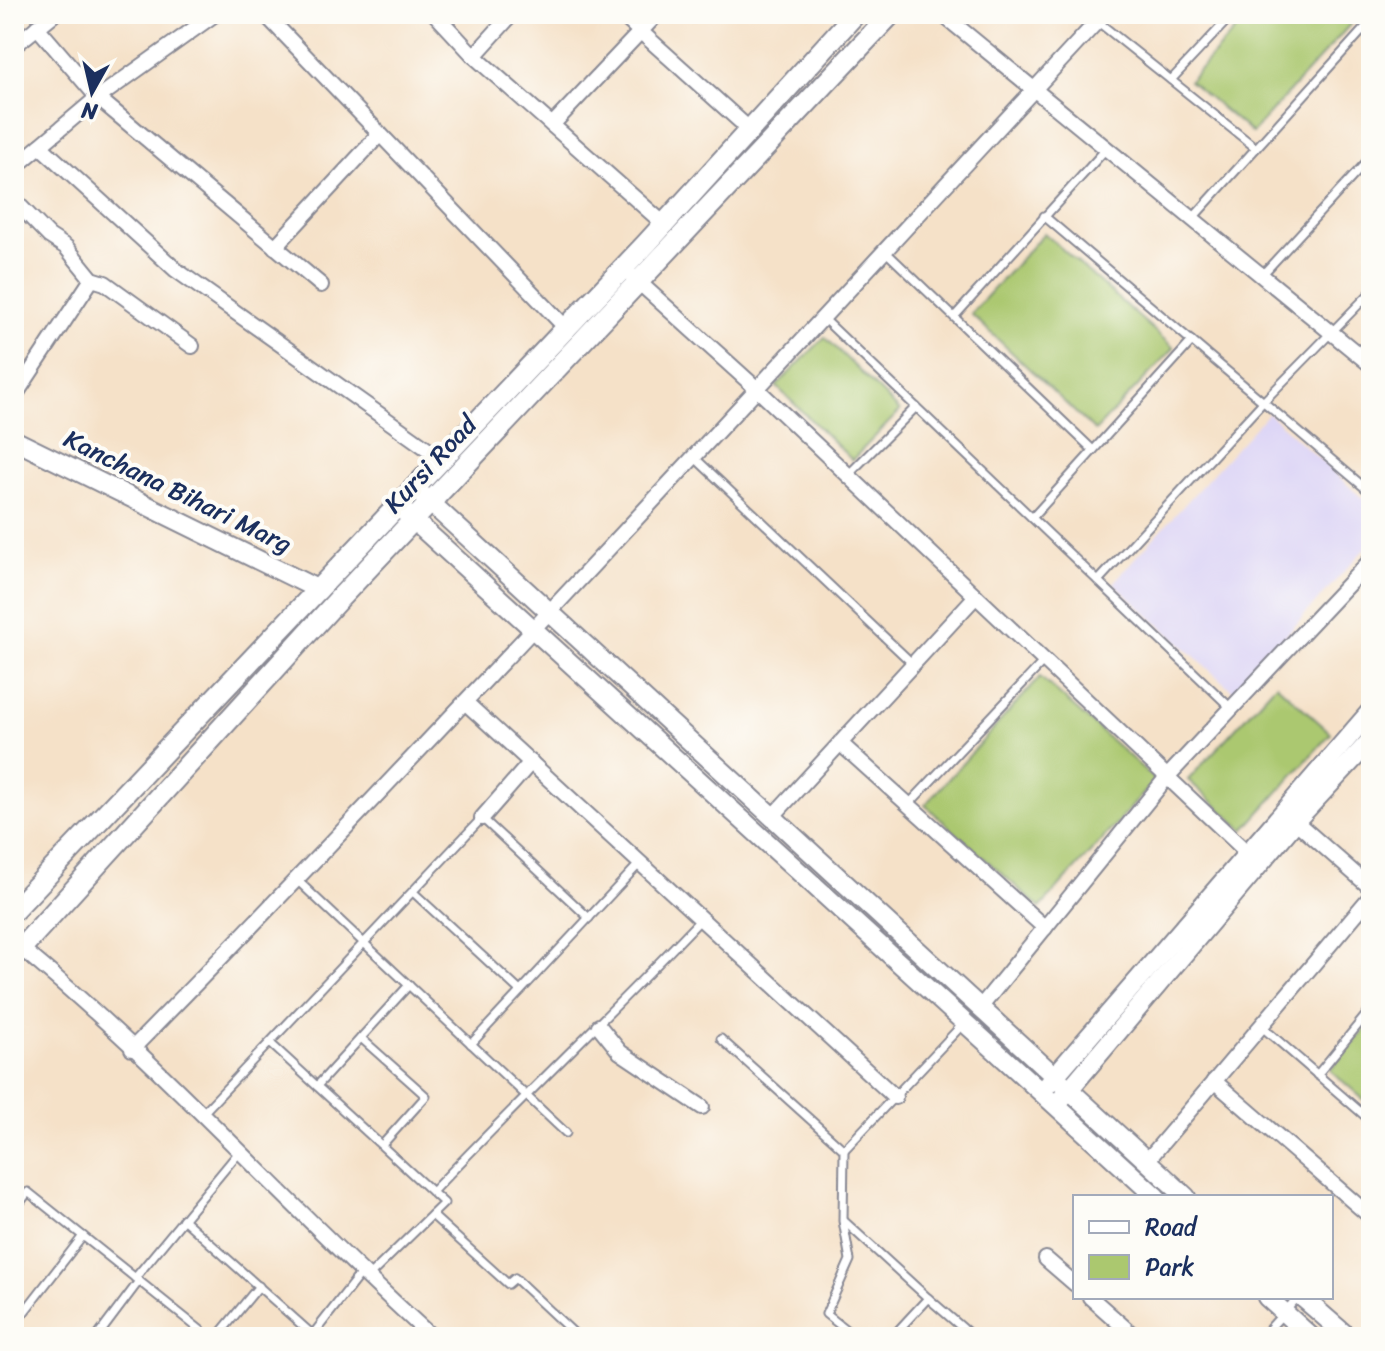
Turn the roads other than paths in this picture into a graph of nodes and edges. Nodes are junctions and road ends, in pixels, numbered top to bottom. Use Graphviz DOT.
graph roads {
  1 [pos="54,14"];
  2 [pos="215,14"];
  3 [pos="265,14"];
  4 [pos="435,14"];
  5 [pos="512,14"];
  6 [pos="621,14"];
  7 [pos="657,14"];
  8 [pos="855,14"];
  9 [pos="891,14"];
  10 [pos="942,14"];
  11 [pos="1233,14"];
  12 [pos="1100,18"];
  13 [pos="1371,21"];
  14 [pos="37,27"];
  15 [pos="641,31"];
  16 [pos="14,46"];
  17 [pos="474,56"];
  18 [pos="1171,80"];
  19 [pos="1035,89"];
  20 [pos="98,98"];
  21 [pos="552,125"];
  22 [pos="750,130"];
  23 [pos="380,134"];
  24 [pos="40,146"];
  25 [pos="1107,148"];
  26 [pos="1256,148"];
  27 [pos="1371,157"];
  28 [pos="14,168"];
  29 [pos="14,200"];
  30 [pos="1044,216"];
  31 [pos="1192,219"];
  32 [pos="664,224"];
  33 [pos="275,247"];
  34 [pos="885,251"];
  35 [pos="623,268"];
  36 [pos="1262,275"];
  37 [pos="92,279"];
  38 [pos="639,282"];
  39 [pos="321,285"];
  40 [pos="1371,292"];
  41 [pos="954,317"];
  42 [pos="823,318"];
  43 [pos="566,328"];
  44 [pos="1333,334"];
  45 [pos="1192,341"];
  46 [pos="192,346"];
  47 [pos="1371,365"];
  48 [pos="757,389"];
  49 [pos="14,397"];
  50 [pos="1263,402"];
  51 [pos="916,407"];
  52 [pos="14,440"];
  53 [pos="1093,450"];
  54 [pos="694,457"];
  55 [pos="442,459"];
  56 [pos="848,475"];
  57 [pos="1371,493"];
  58 [pos="422,495"];
  59 [pos="406,512"];
  60 [pos="1032,518"];
  61 [pos="1371,560"];
  62 [pos="1098,581"];
  63 [pos="319,590"];
  64 [pos="976,596"];
  65 [pos="549,612"];
  66 [pos="533,629"];
  67 [pos="1044,661"];
  68 [pos="913,664"];
  69 [pos="465,702"];
  70 [pos="1231,708"];
  71 [pos="1371,711"];
  72 [pos="840,743"];
  73 [pos="1368,748"];
  74 [pos="531,762"];
  75 [pos="1167,777"];
  76 [pos="908,805"];
  77 [pos="482,818"];
  78 [pos="771,818"];
  79 [pos="1295,821"];
  80 [pos="1253,859"];
  81 [pos="640,863"];
  82 [pos="297,880"];
  83 [pos="1371,888"];
  84 [pos="413,892"];
  85 [pos="1371,896"];
  86 [pos="18,897"];
  87 [pos="589,918"];
  88 [pos="701,919"];
  89 [pos="1045,928"];
  90 [pos="362,941"];
  91 [pos="18,952"];
  92 [pos="409,985"];
  93 [pos="520,991"];
  94 [pos="979,1009"];
  95 [pos="1371,1009"];
  96 [pos="963,1024"];
  97 [pos="599,1026"];
  98 [pos="1261,1026"];
  99 [pos="361,1038"];
  100 [pos="721,1039"];
  101 [pos="270,1043"];
  102 [pos="471,1044"];
  103 [pos="132,1049"];
  104 [pos="1317,1075"];
  105 [pos="1054,1078"];
  106 [pos="1214,1081"];
  107 [pos="317,1086"];
  108 [pos="1068,1091"];
  109 [pos="524,1094"];
  110 [pos="895,1097"];
  111 [pos="1047,1099"];
  112 [pos="702,1107"];
  113 [pos="203,1113"];
  114 [pos="1371,1121"];
  115 [pos="566,1133"];
  116 [pos="382,1145"];
  117 [pos="844,1150"];
  118 [pos="239,1152"];
  119 [pos="1146,1162"];
  120 [pos="432,1192"];
  121 [pos="1154,1195"];
  122 [pos="1184,1195"];
  123 [pos="14,1210"];
  124 [pos="432,1215"];
  125 [pos="1371,1217"];
  126 [pos="183,1219"];
  127 [pos="843,1221"];
  128 [pos="83,1236"];
  129 [pos="1046,1259"];
  130 [pos="364,1276"];
  131 [pos="137,1279"];
  132 [pos="1073,1282"];
  133 [pos="259,1286"];
  134 [pos="928,1298"];
  135 [pos="1092,1299"];
  136 [pos="1269,1299"];
  137 [pos="1298,1299"];
  138 [pos="1302,1299"];
  139 [pos="1284,1313"];
  140 [pos="14,1325"];
  141 [pos="1127,1335"];
  142 [pos="312,1336"];
  143 [pos="97,1337"];
  144 [pos="209,1337"];
  145 [pos="217,1337"];
  146 [pos="432,1337"];
  147 [pos="578,1337"];
  148 [pos="855,1337"];
  149 [pos="892,1337"];
  150 [pos="973,1337"];
  151 [pos="1262,1337"];
  152 [pos="1311,1337"];
  153 [pos="1348,1337"];
  1 -- 14 [label="street"];
  2 -- 20 [label="street"];
  3 -- 23 [label="street"];
  4 -- 17 [label="street"];
  5 -- 17 [label="street"];
  6 -- 15 [label="street"];
  7 -- 15 [label="street"];
  8 -- 22 [label="main road, Kursi Road"];
  9 -- 38 [label="main road, Kursi Road"];
  10 -- 19 [label="street"];
  11 -- 18 [label="lane"];
  12 -- 18 [label="lane"];
  12 -- 19 [label="street"];
  13 -- 26 [label="lane"];
  14 -- 16 [label="street"];
  14 -- 20 [label="street"];
  15 -- 21 [label="street"];
  15 -- 22 [label="street"];
  17 -- 21 [label="street"];
  18 -- 26 [label="lane"];
  19 -- 25 [label="street"];
  19 -- 34 [label="street"];
  20 -- 24 [label="street"];
  20 -- 33 [label="street"];
  21 -- 32 [label="street"];
  22 -- 32 [label="main road, Kursi Road"];
  23 -- 33 [label="street"];
  23 -- 43 [label="street"];
  24 -- 28 [label="street"];
  24 -- 55 [label="street"];
  25 -- 30 [label="lane"];
  25 -- 31 [label="street"];
  26 -- 31 [label="lane"];
  27 -- 36 [label="lane"];
  29 -- 37 [label="street"];
  30 -- 41 [label="lane"];
  30 -- 45 [label="lane"];
  31 -- 36 [label="street"];
  32 -- 35 [label="main road, Kursi Road"];
  33 -- 39 [label="street"];
  34 -- 41 [label="lane"];
  34 -- 42 [label="street"];
  35 -- 38 [label="street"];
  35 -- 43 [label="main road, Kursi Road"];
  36 -- 44 [label="street"];
  37 -- 46 [label="street"];
  37 -- 49 [label="street"];
  38 -- 48 [label="street"];
  38 -- 58 [label="main road, Kursi Road"];
  40 -- 44 [label="lane"];
  41 -- 53 [label="lane"];
  42 -- 48 [label="street"];
  42 -- 51 [label="lane"];
  43 -- 55 [label="main road, Kursi Road"];
  44 -- 47 [label="street"];
  44 -- 50 [label="lane"];
  45 -- 50 [label="lane"];
  45 -- 53 [label="lane"];
  48 -- 54 [label="street"];
  48 -- 56 [label="street"];
  50 -- 57 [label="lane"];
  50 -- 62 [label="lane"];
  51 -- 56 [label="lane"];
  51 -- 60 [label="lane"];
  52 -- 63 [label="street, Kanchana Bihari Marg"];
  53 -- 60 [label="lane"];
  54 -- 65 [label="street"];
  54 -- 68 [label="lane"];
  55 -- 58 [label="main road, Kursi Road"];
  56 -- 64 [label="street"];
  58 -- 59 [label="main road, Kursi Road"];
  58 -- 65 [label="street"];
  59 -- 63 [label="main road, Kursi Road"];
  59 -- 66 [label="street"];
  59 -- 91 [label="main road, Kursi Road"];
  60 -- 62 [label="lane"];
  61 -- 70 [label="street"];
  62 -- 70 [label="lane"];
  63 -- 86 [label="main road, Kursi Road"];
  64 -- 67 [label="street"];
  64 -- 68 [label="street"];
  65 -- 66 [label="street"];
  65 -- 78 [label="street"];
  66 -- 69 [label="street"];
  66 -- 96 [label="street"];
  67 -- 75 [label="street"];
  67 -- 76 [label="lane"];
  68 -- 72 [label="street"];
  69 -- 74 [label="street"];
  69 -- 82 [label="street"];
  70 -- 75 [label="street"];
  71 -- 80 [label="street"];
  72 -- 76 [label="street"];
  72 -- 78 [label="street"];
  73 -- 79 [label="street"];
  74 -- 77 [label="street"];
  74 -- 81 [label="street"];
  75 -- 80 [label="street"];
  75 -- 89 [label="street"];
  76 -- 89 [label="street"];
  77 -- 84 [label="lane"];
  77 -- 87 [label="lane"];
  78 -- 94 [label="street"];
  79 -- 80 [label="street"];
  79 -- 83 [label="street"];
  80 -- 105 [label="street"];
  80 -- 108 [label="street"];
  81 -- 87 [label="lane"];
  81 -- 88 [label="street"];
  82 -- 90 [label="lane"];
  82 -- 103 [label="street"];
  84 -- 90 [label="lane"];
  84 -- 93 [label="lane"];
  85 -- 98 [label="street"];
  87 -- 93 [label="lane"];
  88 -- 97 [label="lane"];
  88 -- 110 [label="street"];
  89 -- 94 [label="street"];
  90 -- 92 [label="lane"];
  90 -- 101 [label="lane"];
  91 -- 103 [label="street"];
  92 -- 99 [label="lane"];
  92 -- 102 [label="lane"];
  93 -- 102 [label="lane"];
  94 -- 105 [label="street"];
  95 -- 104 [label="lane"];
  96 -- 110 [label="lane"];
  96 -- 111 [label="street"];
  97 -- 109 [label="lane"];
  97 -- 112 [label="street"];
  98 -- 104 [label="lane"];
  98 -- 106 [label="street"];
  99 -- 107 [label="lane"];
  99 -- 116 [label="lane"];
  100 -- 117 [label="lane"];
  101 -- 107 [label="lane"];
  101 -- 113 [label="lane"];
  102 -- 109 [label="lane"];
  103 -- 113 [label="street"];
  104 -- 114 [label="lane"];
  105 -- 108 [label="street"];
  105 -- 111 [label="street"];
  106 -- 119 [label="street"];
  106 -- 125 [label="street"];
  107 -- 116 [label="lane"];
  108 -- 111 [label="street"];
  108 -- 119 [label="street"];
  109 -- 115 [label="lane"];
  109 -- 120 [label="lane"];
  110 -- 117 [label="lane"];
  111 -- 121 [label="street"];
  113 -- 118 [label="street"];
  116 -- 120 [label="lane"];
  117 -- 127 [label="lane"];
  118 -- 126 [label="lane"];
  118 -- 130 [label="street"];
  119 -- 122 [label="street"];
  120 -- 124 [label="lane"];
  123 -- 128 [label="lane"];
  124 -- 130 [label="lane"];
  124 -- 147 [label="lane"];
  126 -- 131 [label="lane"];
  126 -- 133 [label="lane"];
  127 -- 134 [label="lane"];
  127 -- 148 [label="lane"];
  128 -- 131 [label="lane"];
  128 -- 140 [label="lane"];
  129 -- 132 [label="street"];
  130 -- 142 [label="lane"];
  130 -- 146 [label="street"];
  131 -- 143 [label="lane"];
  131 -- 144 [label="lane"];
  133 -- 142 [label="lane"];
  133 -- 145 [label="lane"];
  134 -- 149 [label="lane"];
  134 -- 150 [label="lane"];
  135 -- 141 [label="street"];
  136 -- 139 [label="street"];
  137 -- 139 [label="lane"];
  138 -- 153 [label="street"];
  139 -- 151 [label="lane"];
  139 -- 152 [label="street"];
}
